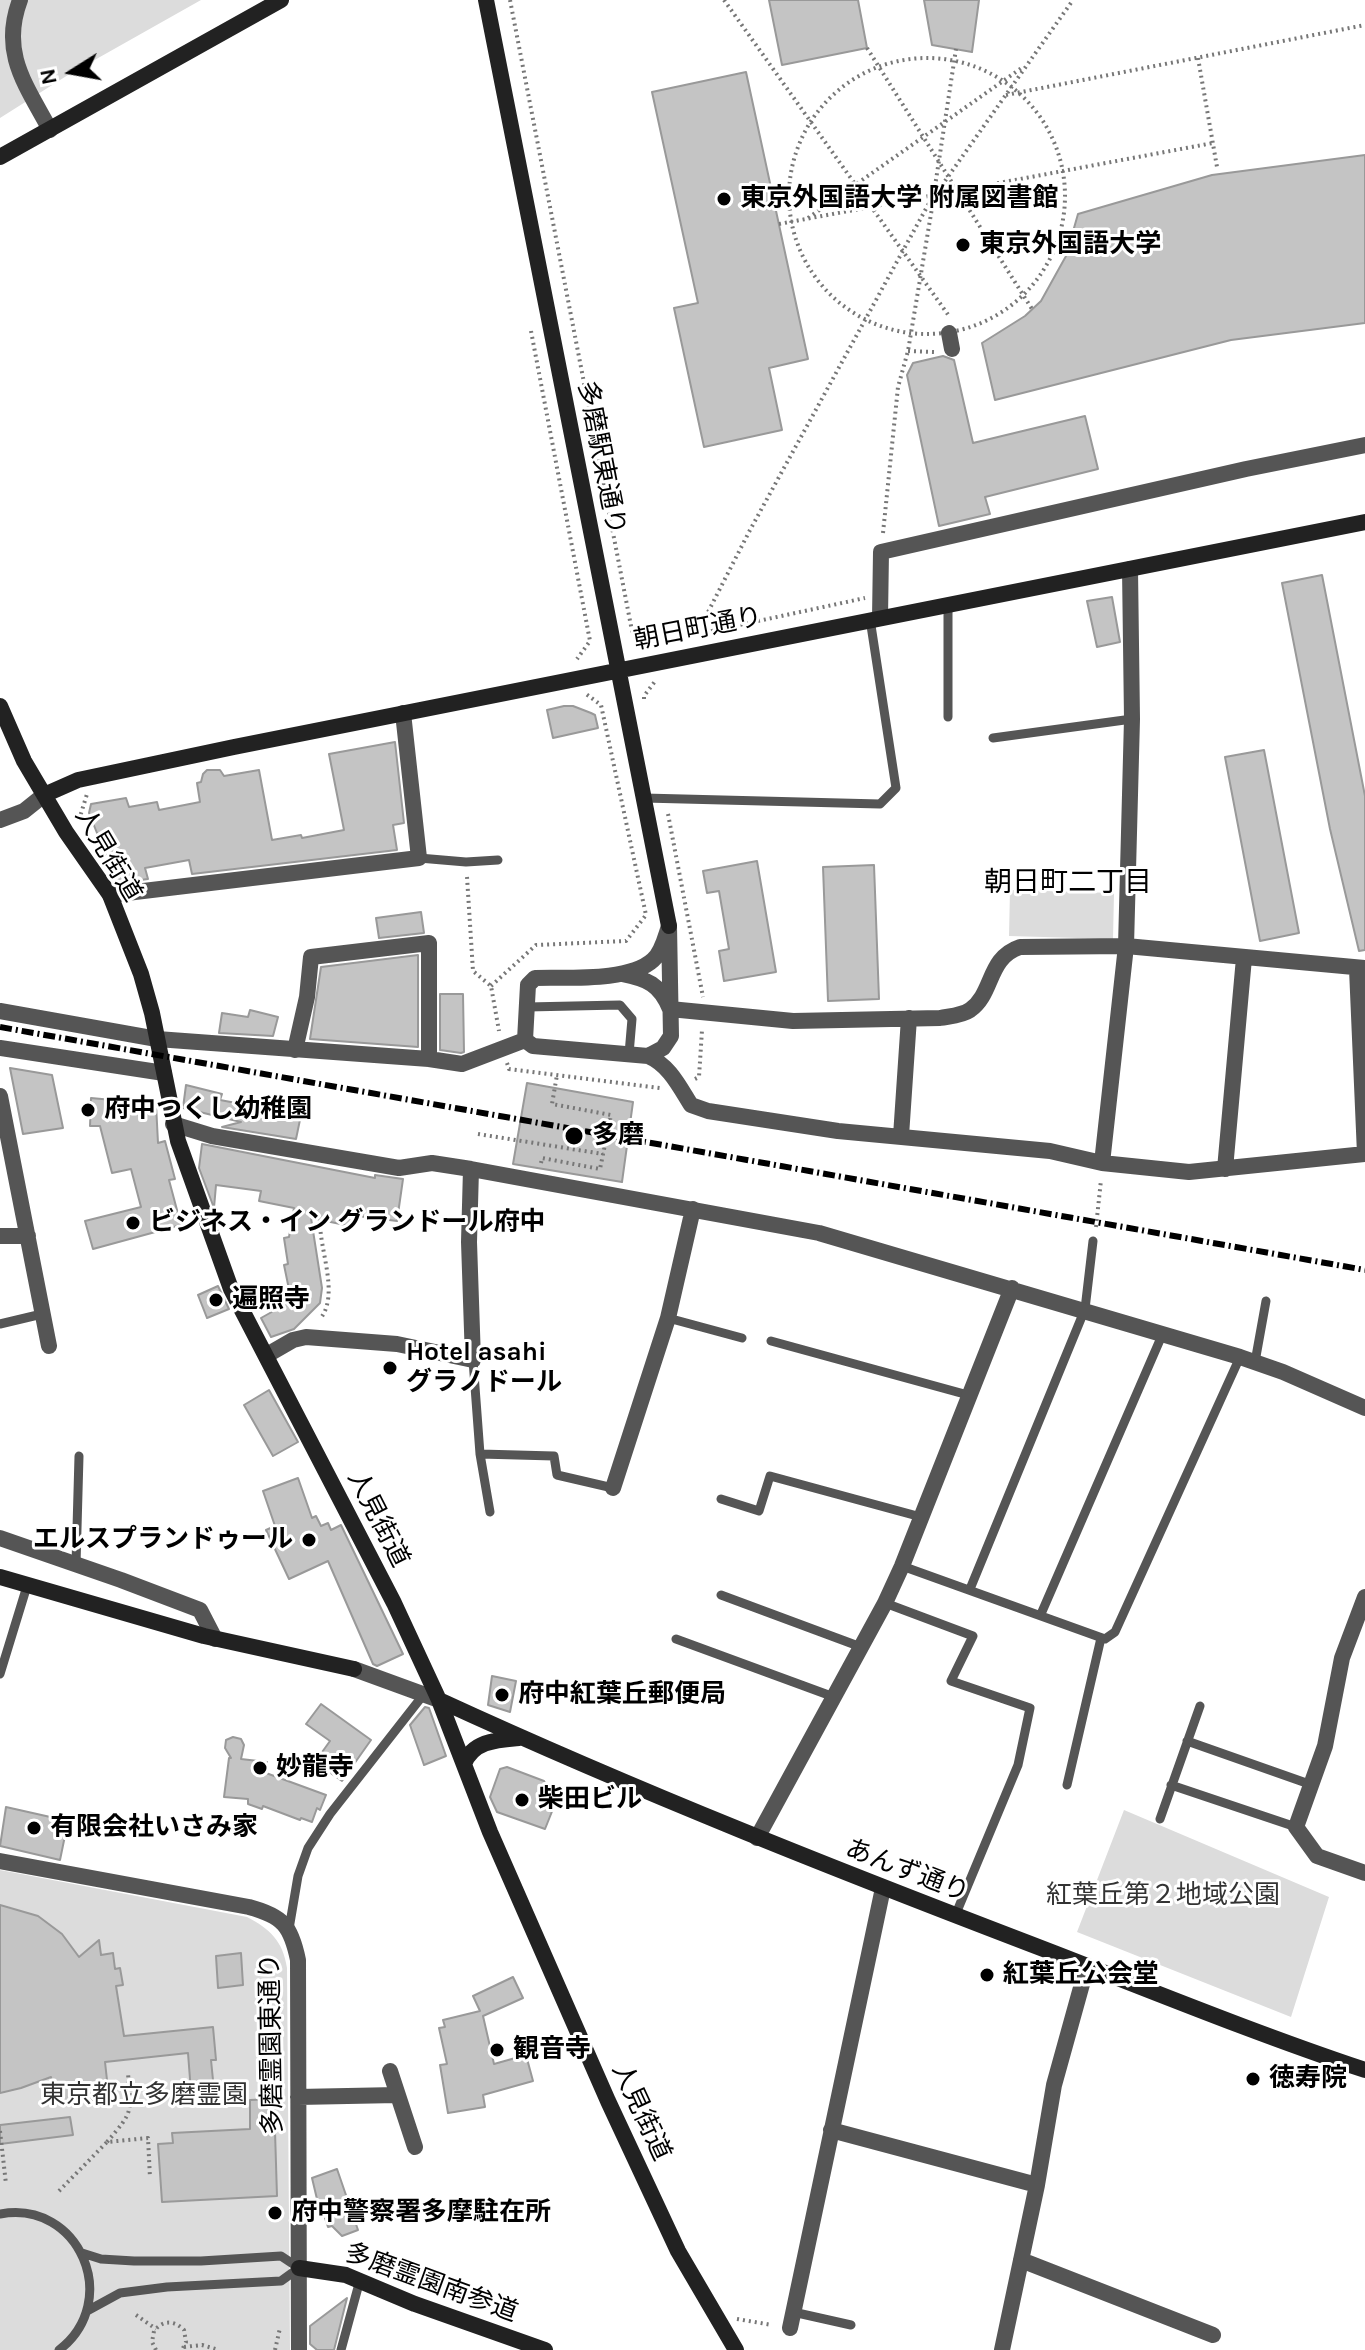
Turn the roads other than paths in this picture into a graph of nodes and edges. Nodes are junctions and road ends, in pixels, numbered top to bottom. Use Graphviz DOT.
graph roads {
  1 [pos="20,0"];
  2 [pos="281,0"];
  3 [pos="486,0"];
  4 [pos="50,130"];
  5 [pos="0,157"];
  6 [pos="1365,445"];
  7 [pos="1365,522"];
  8 [pos="1130,569"];
  9 [pos="948,605"];
  10 [pos="875,619"];
  11 [pos="619,670"];
  12 [pos="0,706"];
  13 [pos="403,713"];
  14 [pos="948,717"];
  15 [pos="1132,719"];
  16 [pos="993,738"];
  17 [pos="44,795"];
  18 [pos="644,798"];
  19 [pos="0,820"];
  20 [pos="419,858"];
  21 [pos="498,860"];
  22 [pos="110,895"];
  23 [pos="669,926"];
  24 [pos="1126,946"];
  25 [pos="1244,958"];
  26 [pos="1361,968"];
  27 [pos="622,974"];
  28 [pos="527,1007"];
  29 [pos="670,1009"];
  30 [pos="0,1011"];
  31 [pos="909,1018"];
  32 [pos="671,1036"];
  33 [pos="157,1039"];
  34 [pos="525,1040"];
  35 [pos="0,1048"];
  36 [pos="295,1050"];
  37 [pos="629,1054"];
  38 [pos="648,1056"];
  39 [pos="429,1059"];
  40 [pos="164,1073"];
  41 [pos="684,1084"];
  42 [pos="0,1096"];
  43 [pos="173,1124"];
  44 [pos="901,1136"];
  45 [pos="1102,1163"];
  46 [pos="471,1169"];
  47 [pos="1225,1169"];
  48 [pos="693,1209"];
  49 [pos="0,1236"];
  50 [pos="28,1236"];
  51 [pos="1093,1241"];
  52 [pos="1012,1288"];
  53 [pos="1266,1301"];
  54 [pos="1085,1309"];
  55 [pos="42,1314"];
  56 [pos="668,1318"];
  57 [pos="0,1324"];
  58 [pos="1163,1333"];
  59 [pos="742,1338"];
  60 [pos="771,1341"];
  61 [pos="49,1346"];
  62 [pos="267,1355"];
  63 [pos="473,1360"];
  64 [pos="1248,1360"];
  65 [pos="968,1395"];
  66 [pos="1365,1408"];
  67 [pos="480,1454"];
  68 [pos="79,1456"];
  69 [pos="613,1488"];
  70 [pos="721,1499"];
  71 [pos="490,1512"];
  72 [pos="921,1517"];
  73 [pos="0,1538"];
  74 [pos="76,1564"];
  75 [pos="902,1566"];
  76 [pos="0,1577"];
  77 [pos="27,1586"];
  78 [pos="970,1589"];
  79 [pos="721,1595"];
  80 [pos="1365,1597"];
  81 [pos="885,1603"];
  82 [pos="1041,1614"];
  83 [pos="1101,1638"];
  84 [pos="215,1639"];
  85 [pos="676,1639"];
  86 [pos="861,1647"];
  87 [pos="0,1674"];
  88 [pos="432,1697"];
  89 [pos="834,1697"];
  90 [pos="1200,1706"];
  91 [pos="521,1738"];
  92 [pos="1187,1741"];
  93 [pos="464,1764"];
  94 [pos="1067,1785"];
  95 [pos="1171,1785"];
  96 [pos="1312,1785"];
  97 [pos="1160,1819"];
  98 [pos="1296,1827"];
  99 [pos="757,1838"];
  100 [pos="0,1861"];
  101 [pos="1365,1873"];
  102 [pos="883,1888"];
  103 [pos="955,1916"];
  104 [pos="289,1929"];
  105 [pos="1087,1966"];
  106 [pos="1365,2070"];
  107 [pos="390,2071"];
  108 [pos="397,2095"];
  109 [pos="298,2097"];
  110 [pos="831,2130"];
  111 [pos="415,2147"];
  112 [pos="1037,2185"];
  113 [pos="0,2214"];
  114 [pos="82,2253"];
  115 [pos="1021,2260"];
  116 [pos="299,2268"];
  117 [pos="360,2280"];
  118 [pos="87,2311"];
  119 [pos="792,2320"];
  120 [pos="851,2325"];
  121 [pos="1213,2335"];
  122 [pos="59,2350"];
  123 [pos="299,2350"];
  124 [pos="341,2350"];
  125 [pos="545,2350"];
  126 [pos="736,2350"];
  127 [pos="1002,2350"];
  1 -- 4 [label="street"];
  2 -- 4 [label="street"];
  3 -- 11 [label="street, 多磨駅東通り"];
  4 -- 5 [label="street"];
  6 -- 10 [label="street"];
  7 -- 8 [label="street, 朝日町通り"];
  8 -- 9 [label="street, 朝日町通り"];
  8 -- 15 [label="street"];
  9 -- 10 [label="street, 朝日町通り"];
  9 -- 14 [label="lane"];
  10 -- 11 [label="street, 朝日町通り"];
  10 -- 18 [label="lane"];
  11 -- 13 [label="street, 朝日町通り"];
  11 -- 18 [label="street, 多磨駅東通り"];
  12 -- 17 [label="street, 人見街道"];
  13 -- 17 [label="street, 朝日町通り"];
  13 -- 20 [label="street"];
  15 -- 16 [label="lane"];
  15 -- 24 [label="street"];
  17 -- 19 [label="street"];
  17 -- 22 [label="street, 人見街道"];
  18 -- 23 [label="street, 多磨駅東通り"];
  20 -- 21 [label="lane"];
  20 -- 22 [label="street"];
  22 -- 33 [label="street, 人見街道"];
  23 -- 27 [label="street"];
  23 -- 29 [label="street"];
  24 -- 25 [label="street"];
  24 -- 31 [label="street"];
  24 -- 45 [label="street"];
  25 -- 26 [label="street"];
  25 -- 47 [label="street"];
  26 -- 47 [label="street"];
  27 -- 28 [label="street"];
  27 -- 29 [label="street"];
  28 -- 34 [label="street"];
  28 -- 37 [label="lane"];
  29 -- 31 [label="street"];
  29 -- 32 [label="street"];
  30 -- 33 [label="street"];
  31 -- 44 [label="street"];
  32 -- 38 [label="street"];
  32 -- 41 [label="street"];
  33 -- 36 [label="street"];
  33 -- 40 [label="street, 人見街道"];
  34 -- 37 [label="street"];
  34 -- 39 [label="street"];
  35 -- 40 [label="street"];
  36 -- 39 [label="street"];
  36 -- 39 [label="street"];
  37 -- 38 [label="street"];
  38 -- 41 [label="street"];
  40 -- 43 [label="street, 人見街道"];
  41 -- 44 [label="street"];
  42 -- 50 [label="street"];
  43 -- 46 [label="street"];
  43 -- 62 [label="street, 人見街道"];
  44 -- 45 [label="street"];
  45 -- 47 [label="street"];
  46 -- 48 [label="street"];
  46 -- 63 [label="street"];
  48 -- 52 [label="street"];
  48 -- 56 [label="street"];
  49 -- 50 [label="street"];
  50 -- 55 [label="street"];
  51 -- 54 [label="lane"];
  52 -- 54 [label="street"];
  52 -- 65 [label="street"];
  53 -- 64 [label="lane"];
  54 -- 58 [label="street"];
  54 -- 78 [label="lane"];
  55 -- 57 [label="lane"];
  55 -- 61 [label="street"];
  56 -- 59 [label="lane"];
  56 -- 69 [label="street"];
  58 -- 64 [label="street"];
  58 -- 82 [label="lane"];
  60 -- 65 [label="lane"];
  62 -- 63 [label="street"];
  62 -- 88 [label="street, 人見街道"];
  63 -- 67 [label="lane"];
  64 -- 66 [label="street"];
  64 -- 83 [label="lane"];
  65 -- 72 [label="street"];
  67 -- 69 [label="lane"];
  67 -- 71 [label="lane"];
  68 -- 74 [label="lane"];
  70 -- 72 [label="lane"];
  72 -- 75 [label="street"];
  73 -- 74 [label="street"];
  74 -- 84 [label="street"];
  75 -- 78 [label="lane"];
  75 -- 81 [label="street"];
  76 -- 77 [label="street"];
  77 -- 84 [label="street"];
  77 -- 87 [label="lane"];
  78 -- 82 [label="lane"];
  79 -- 86 [label="lane"];
  80 -- 96 [label="street"];
  81 -- 86 [label="street"];
  81 -- 103 [label="lane"];
  82 -- 83 [label="lane"];
  83 -- 94 [label="lane"];
  84 -- 88 [label="street"];
  85 -- 89 [label="lane"];
  86 -- 89 [label="street"];
  88 -- 91 [label="street, あんず通り"];
  88 -- 93 [label="street, 人見街道"];
  88 -- 104 [label="lane"];
  89 -- 99 [label="street"];
  90 -- 92 [label="lane"];
  91 -- 93 [label="street"];
  91 -- 99 [label="street, あんず通り"];
  92 -- 95 [label="lane"];
  92 -- 96 [label="lane"];
  93 -- 126 [label="street, 人見街道"];
  95 -- 97 [label="lane"];
  95 -- 98 [label="lane"];
  96 -- 98 [label="street"];
  98 -- 101 [label="street"];
  99 -- 102 [label="street, あんず通り"];
  100 -- 104 [label="street, 多磨霊園東通り"];
  102 -- 103 [label="street, あんず通り"];
  102 -- 110 [label="street"];
  103 -- 105 [label="street, あんず通り"];
  104 -- 109 [label="street, 多磨霊園東通り"];
  105 -- 106 [label="street, あんず通り"];
  105 -- 112 [label="street"];
  107 -- 108 [label="street"];
  108 -- 109 [label="street"];
  108 -- 111 [label="street"];
  109 -- 116 [label="street, 多磨霊園東通り"];
  110 -- 112 [label="street"];
  110 -- 119 [label="street"];
  112 -- 115 [label="street"];
  113 -- 114 [label="lane"];
  114 -- 116 [label="lane"];
  114 -- 118 [label="lane"];
  115 -- 121 [label="street"];
  115 -- 127 [label="street"];
  116 -- 117 [label="street, 多磨霊園南参道"];
  116 -- 118 [label="lane"];
  116 -- 123 [label="street, 多磨霊園東通り"];
  117 -- 124 [label="lane"];
  117 -- 125 [label="street, 多磨霊園南参道"];
  118 -- 122 [label="lane"];
  119 -- 120 [label="lane"];
}
